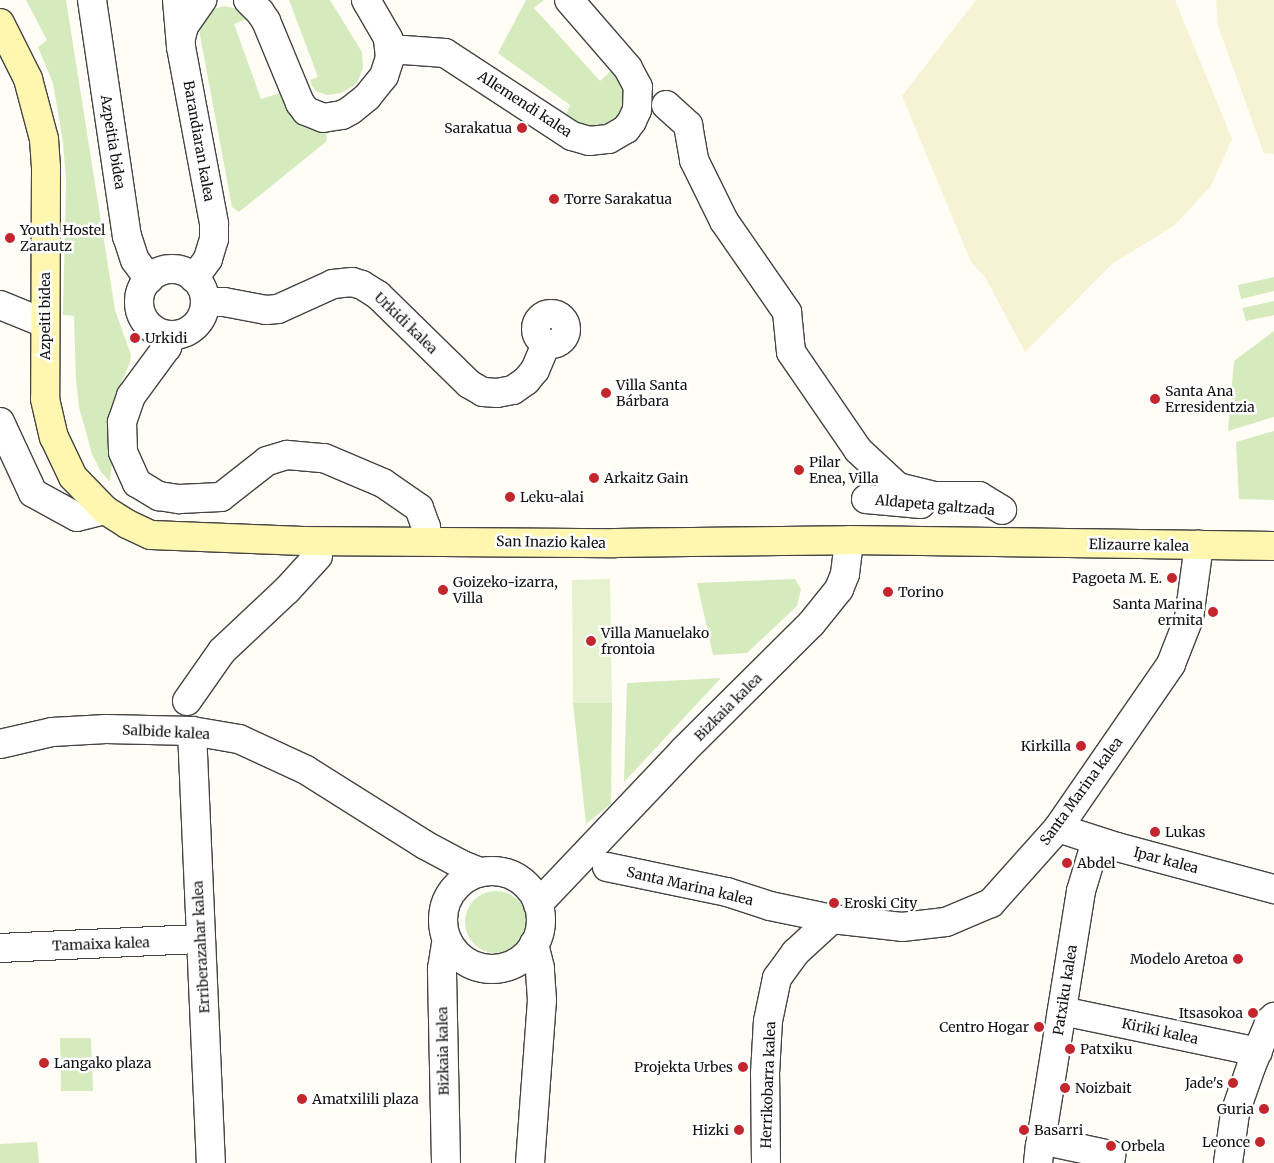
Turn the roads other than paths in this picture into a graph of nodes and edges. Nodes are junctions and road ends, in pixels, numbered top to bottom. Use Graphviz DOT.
graph roads {
  1 [pos="92,0"];
  2 [pos="177,0"];
  3 [pos="202,0"];
  4 [pos="248,0"];
  5 [pos="366,0"];
  6 [pos="568,0"];
  7 [pos="0,23"];
  8 [pos="180,39"];
  9 [pos="390,49"];
  10 [pos="666,105"];
  11 [pos="194,278"];
  12 [pos="149,279"];
  13 [pos="205,302"];
  14 [pos="0,304"];
  15 [pos="44,323"];
  16 [pos="171,335"];
  17 [pos="546,344"];
  18 [pos="0,422"];
  19 [pos="866,499"];
  20 [pos="105,510"];
  21 [pos="1002,510"];
  22 [pos="427,540"];
  23 [pos="849,540"];
  24 [pos="1003,543"];
  25 [pos="1198,545"];
  26 [pos="1274,546"];
  27 [pos="318,556"];
  28 [pos="187,701"];
  29 [pos="192,731"];
  30 [pos="0,744"];
  31 [pos="1058,828"];
  32 [pos="1096,841"];
  33 [pos="425,845"];
  34 [pos="579,858"];
  35 [pos="607,867"];
  36 [pos="480,872"];
  37 [pos="521,881"];
  38 [pos="1274,889"];
  39 [pos="448,898"];
  40 [pos="538,904"];
  41 [pos="832,919"];
  42 [pos="201,939"];
  43 [pos="446,939"];
  44 [pos="534,944"];
  45 [pos="0,948"];
  46 [pos="1062,1011"];
  47 [pos="1274,1017"];
  48 [pos="1258,1052"];
  49 [pos="1040,1149"];
  50 [pos="211,1163"];
  51 [pos="446,1163"];
  52 [pos="530,1163"];
  53 [pos="766,1163"];
  54 [pos="1110,1163"];
  55 [pos="1228,1163"];
  1 -- 12 [label="street, Azpeitia bidea"];
  2 -- 8 [label="street, Barandiaran kalea"];
  3 -- 8 [label="street"];
  4 -- 9 [label="street"];
  5 -- 9 [label="street"];
  6 -- 9 [label="street, Allemendi kalea"];
  7 -- 15 [label="main road, Azpeiti bidea"];
  8 -- 11 [label="street, Barandiaran kalea"];
  10 -- 21 [label="street"];
  11 -- 12 [label="street"];
  11 -- 13 [label="street"];
  12 -- 16 [label="street"];
  13 -- 16 [label="street"];
  13 -- 17 [label="street, Urkidi kalea"];
  14 -- 15 [label="street"];
  15 -- 20 [label="main road, Azpeiti bidea"];
  16 -- 22 [label="street"];
  18 -- 20 [label="street"];
  19 -- 21 [label="street, Aldapeta galtzada"];
  20 -- 22 [label="main road, San Inazio kalea"];
  21 -- 24 [label="street, Aldapeta galtzada"];
  22 -- 23 [label="main road, San Inazio kalea"];
  23 -- 24 [label="main road, San Inazio kalea"];
  23 -- 34 [label="street, Bizkaia kalea"];
  24 -- 25 [label="main road, Elizaurre kalea"];
  25 -- 26 [label="main road, Elizaurre kalea"];
  25 -- 31 [label="street, Santa Marina kalea"];
  27 -- 28 [label="street"];
  29 -- 30 [label="street, Salbide kalea"];
  29 -- 33 [label="street, Salbide kalea"];
  29 -- 42 [label="street, Erriberazahar kalea"];
  31 -- 32 [label="street, Ipar kalea"];
  31 -- 41 [label="street, Santa Marina kalea"];
  32 -- 38 [label="street, Ipar kalea"];
  32 -- 46 [label="street, Patxiku kalea"];
  33 -- 36 [label="street, Salbide kalea"];
  33 -- 39 [label="street, Salbide kalea"];
  34 -- 37 [label="street, Bizkaia kalea"];
  34 -- 40 [label="street, Bizkaia kalea"];
  35 -- 41 [label="street, Santa Marina kalea"];
  36 -- 37 [label="street"];
  36 -- 39 [label="street"];
  37 -- 40 [label="street"];
  39 -- 43 [label="street"];
  40 -- 44 [label="street"];
  41 -- 53 [label="street, Herrikobarra kalea"];
  42 -- 45 [label="street, Tamaixa kalea"];
  42 -- 50 [label="street, Erriberazahar kalea"];
  43 -- 44 [label="street"];
  43 -- 51 [label="street, Bizkaia kalea"];
  44 -- 52 [label="street"];
  46 -- 48 [label="street, Kiriki kalea"];
  46 -- 49 [label="street, Patxiku kalea"];
  47 -- 48 [label="street"];
  48 -- 55 [label="street"];
  49 -- 54 [label="street"];
}
